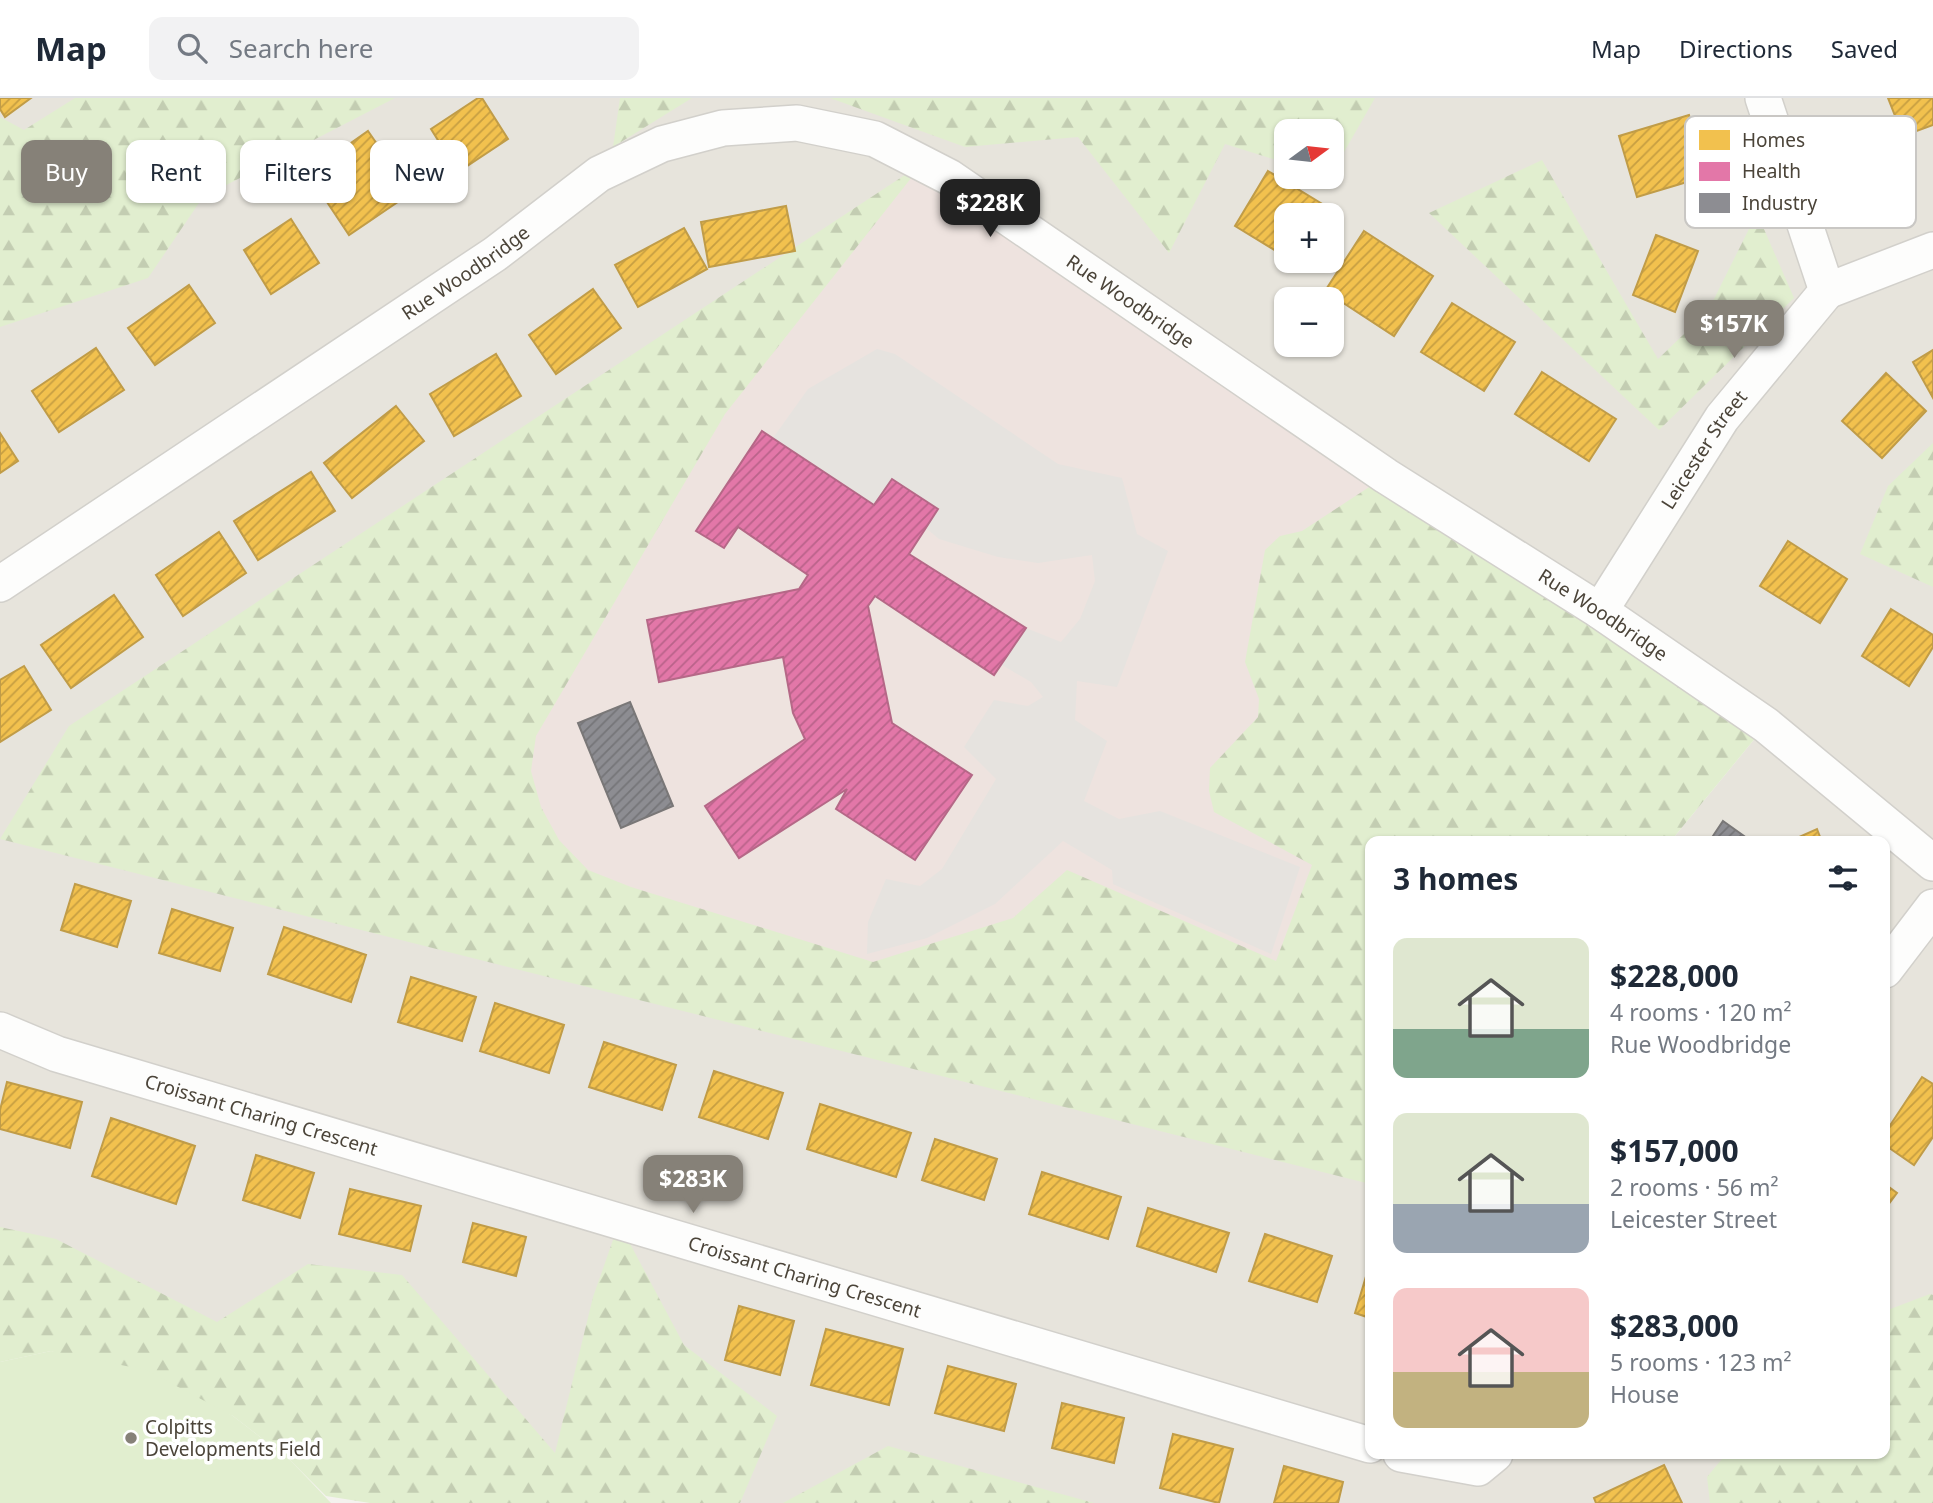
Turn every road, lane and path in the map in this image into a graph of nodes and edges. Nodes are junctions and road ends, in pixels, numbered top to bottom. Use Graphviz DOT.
graph roads {
  1 [pos="1763,98"];
  2 [pos="1769,116"];
  3 [pos="1806,228"];
  4 [pos="1933,250"];
  5 [pos="1827,291"];
  6 [pos="0,584"];
  7 [pos="1600,611"];
  8 [pos="1933,863"];
  9 [pos="1933,907"];
  10 [pos="1890,963"];
  11 [pos="0,1030"];
  12 [pos="1365,1444"];
  13 [pos="1428,1459"];
  14 [pos="1489,1459"];
  1 -- 2 [label="street"];
  3 -- 5 [label="street"];
  4 -- 5 [label="street"];
  5 -- 7 [label="street, Leicester Street"];
  6 -- 7 [label="street, Rue Woodbridge"];
  7 -- 8 [label="street, Rue Woodbridge"];
  9 -- 10 [label="street"];
  11 -- 12 [label="street, Croissant Charing Crescent"];
  13 -- 14 [label="street"];
}
